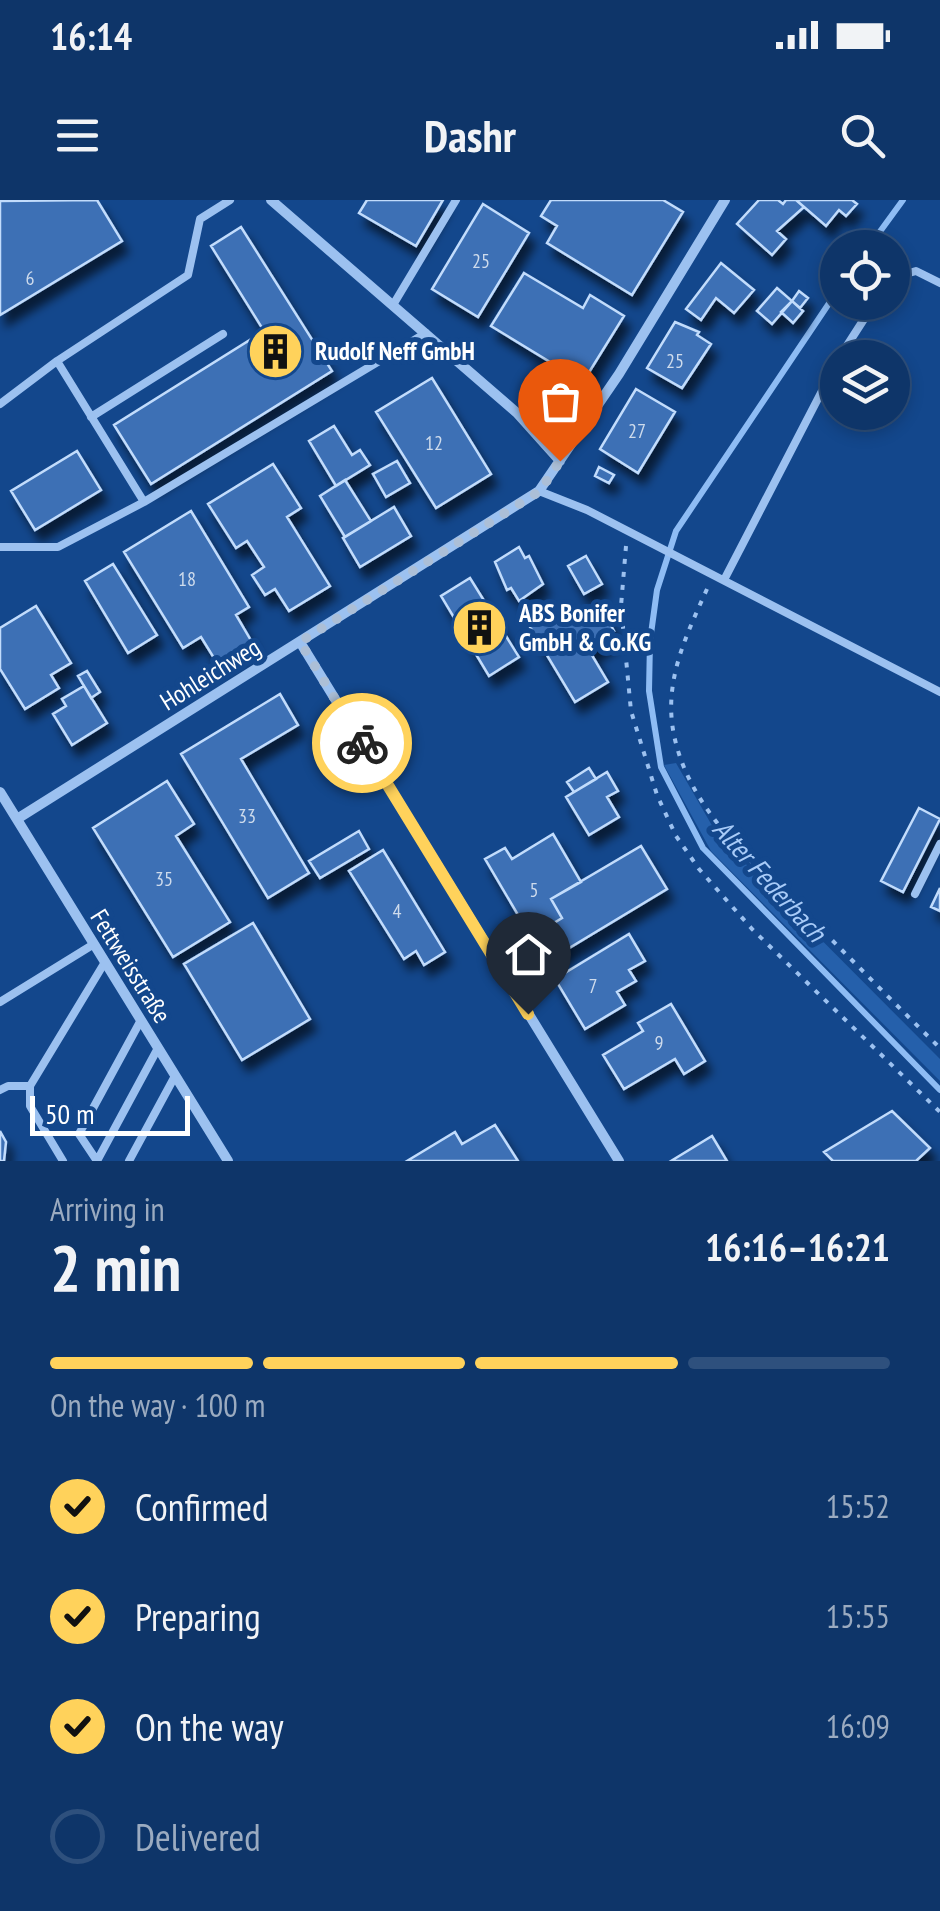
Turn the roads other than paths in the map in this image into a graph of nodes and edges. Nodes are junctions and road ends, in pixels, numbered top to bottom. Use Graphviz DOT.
graph roads {
  1 [pos="230,200"];
  2 [pos="272,200"];
  3 [pos="456,200"];
  4 [pos="724,200"];
  5 [pos="910,273"];
  6 [pos="940,284"];
  7 [pos="393,304"];
  8 [pos="222,334"];
  9 [pos="426,334"];
  10 [pos="57,362"];
  11 [pos="820,393"];
  12 [pos="0,404"];
  13 [pos="91,416"];
  14 [pos="560,461"];
  15 [pos="540,491"];
  16 [pos="144,502"];
  17 [pos="0,547"];
  18 [pos="724,580"];
  19 [pos="300,642"];
  20 [pos="940,692"];
  21 [pos="0,792"];
  22 [pos="17,819"];
  23 [pos="940,844"];
  24 [pos="915,894"];
  25 [pos="94,944"];
  26 [pos="105,962"];
  27 [pos="0,1002"];
  28 [pos="141,1020"];
  29 [pos="158,1048"];
  30 [pos="175,1076"];
  31 [pos="30,1086"];
  32 [pos="0,1090"];
  33 [pos="63,1161"];
  34 [pos="97,1161"];
  35 [pos="130,1161"];
  36 [pos="228,1161"];
  37 [pos="619,1161"];
  1 -- 10 [label="lane"];
  2 -- 7 [label="street"];
  3 -- 7 [label="lane"];
  4 -- 14 [label="street, Hohleichweg"];
  5 -- 6 [label="lane"];
  7 -- 9 [label="street"];
  8 -- 13 [label="lane"];
  9 -- 14 [label="street"];
  9 -- 16 [label="lane"];
  10 -- 12 [label="lane"];
  10 -- 13 [label="lane"];
  11 -- 18 [label="lane"];
  13 -- 16 [label="lane"];
  14 -- 15 [label="street, Hohleichweg"];
  15 -- 18 [label="lane"];
  15 -- 19 [label="street, Hohleichweg"];
  16 -- 17 [label="lane"];
  18 -- 20 [label="lane"];
  19 -- 22 [label="street, Hohleichweg"];
  19 -- 37 [label="street"];
  21 -- 22 [label="street, Fettweisstraße"];
  22 -- 25 [label="street, Fettweisstraße"];
  23 -- 24 [label="lane"];
  25 -- 26 [label="street, Fettweisstraße"];
  25 -- 27 [label="lane"];
  26 -- 28 [label="street, Fettweisstraße"];
  26 -- 31 [label="lane"];
  28 -- 29 [label="street, Fettweisstraße"];
  28 -- 34 [label="lane"];
  29 -- 30 [label="street, Fettweisstraße"];
  29 -- 34 [label="lane"];
  30 -- 35 [label="lane"];
  30 -- 36 [label="street, Fettweisstraße"];
  31 -- 32 [label="lane"];
  31 -- 33 [label="lane"];
}
